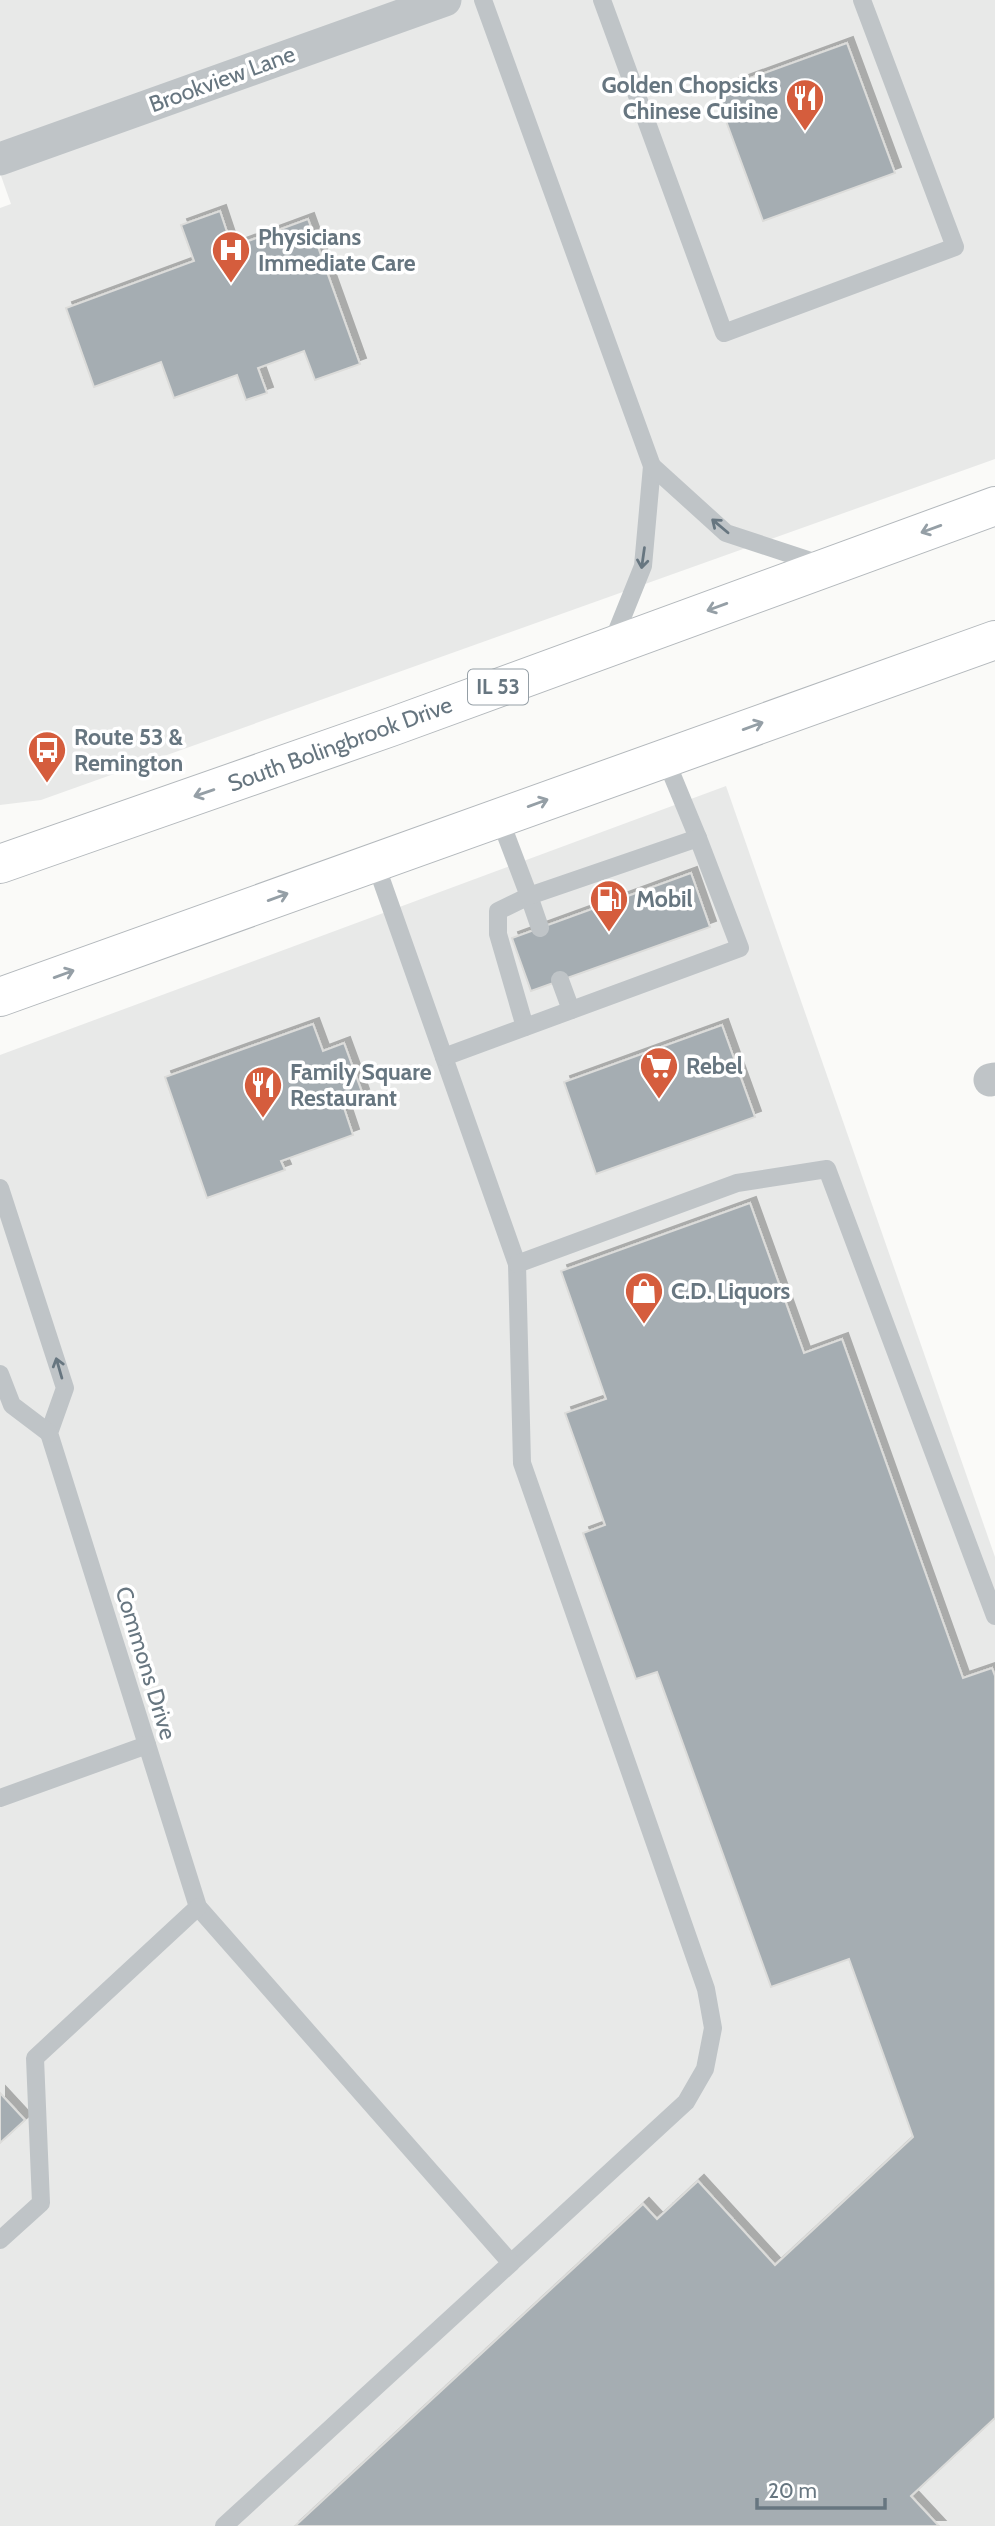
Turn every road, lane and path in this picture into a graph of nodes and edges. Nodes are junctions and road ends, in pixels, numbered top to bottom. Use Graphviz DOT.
graph roads {
  1 [pos="444,0"];
  2 [pos="483,0"];
  3 [pos="602,0"];
  4 [pos="863,0"];
  5 [pos="0,159"];
  6 [pos="652,466"];
  7 [pos="995,506"];
  8 [pos="829,566"];
  9 [pos="995,640"];
  10 [pos="611,646"];
  11 [pos="665,758"];
  12 [pos="499,817"];
  13 [pos="698,838"];
  14 [pos="374,862"];
  15 [pos="0,864"];
  16 [pos="529,896"];
  17 [pos="540,928"];
  18 [pos="560,980"];
  19 [pos="0,997"];
  20 [pos="572,1010"];
  21 [pos="525,1027"];
  22 [pos="444,1057"];
  23 [pos="0,1188"];
  24 [pos="517,1264"];
  25 [pos="0,1374"];
  26 [pos="49,1433"];
  27 [pos="995,1616"];
  28 [pos="146,1745"];
  29 [pos="0,1798"];
  30 [pos="198,1907"];
  31 [pos="0,2240"];
  32 [pos="511,2263"];
  33 [pos="224,2526"];
  1 -- 5 [label="street, Brookview Lane"];
  2 -- 6 [label="lane"];
  3 -- 4 [label="lane"];
  8 -- 6 [label="lane, one-way"];
  6 -- 10 [label="lane, one-way"];
  7 -- 8 [label="main road, South Bolingbrook Drive / IL 53, one-way"];
  8 -- 10 [label="main road, South Bolingbrook Drive / IL 53, one-way"];
  11 -- 9 [label="main road, one-way"];
  10 -- 15 [label="main road, South Bolingbrook Drive / IL 53, one-way"];
  12 -- 11 [label="main road, one-way"];
  11 -- 13 [label="lane"];
  12 -- 14 [label="main road"];
  12 -- 16 [label="lane"];
  13 -- 16 [label="lane"];
  13 -- 20 [label="lane"];
  19 -- 14 [label="main road, one-way"];
  14 -- 22 [label="lane"];
  16 -- 17 [label="lane"];
  16 -- 21 [label="lane"];
  18 -- 20 [label="lane"];
  20 -- 21 [label="lane"];
  21 -- 22 [label="lane"];
  22 -- 24 [label="lane"];
  26 -- 23 [label="lane, one-way"];
  24 -- 27 [label="lane"];
  24 -- 32 [label="lane"];
  25 -- 26 [label="lane"];
  26 -- 28 [label="lane, Commons Drive"];
  28 -- 29 [label="lane"];
  28 -- 30 [label="lane, Commons Drive"];
  30 -- 31 [label="lane"];
  30 -- 32 [label="lane"];
  32 -- 33 [label="lane"];
}
